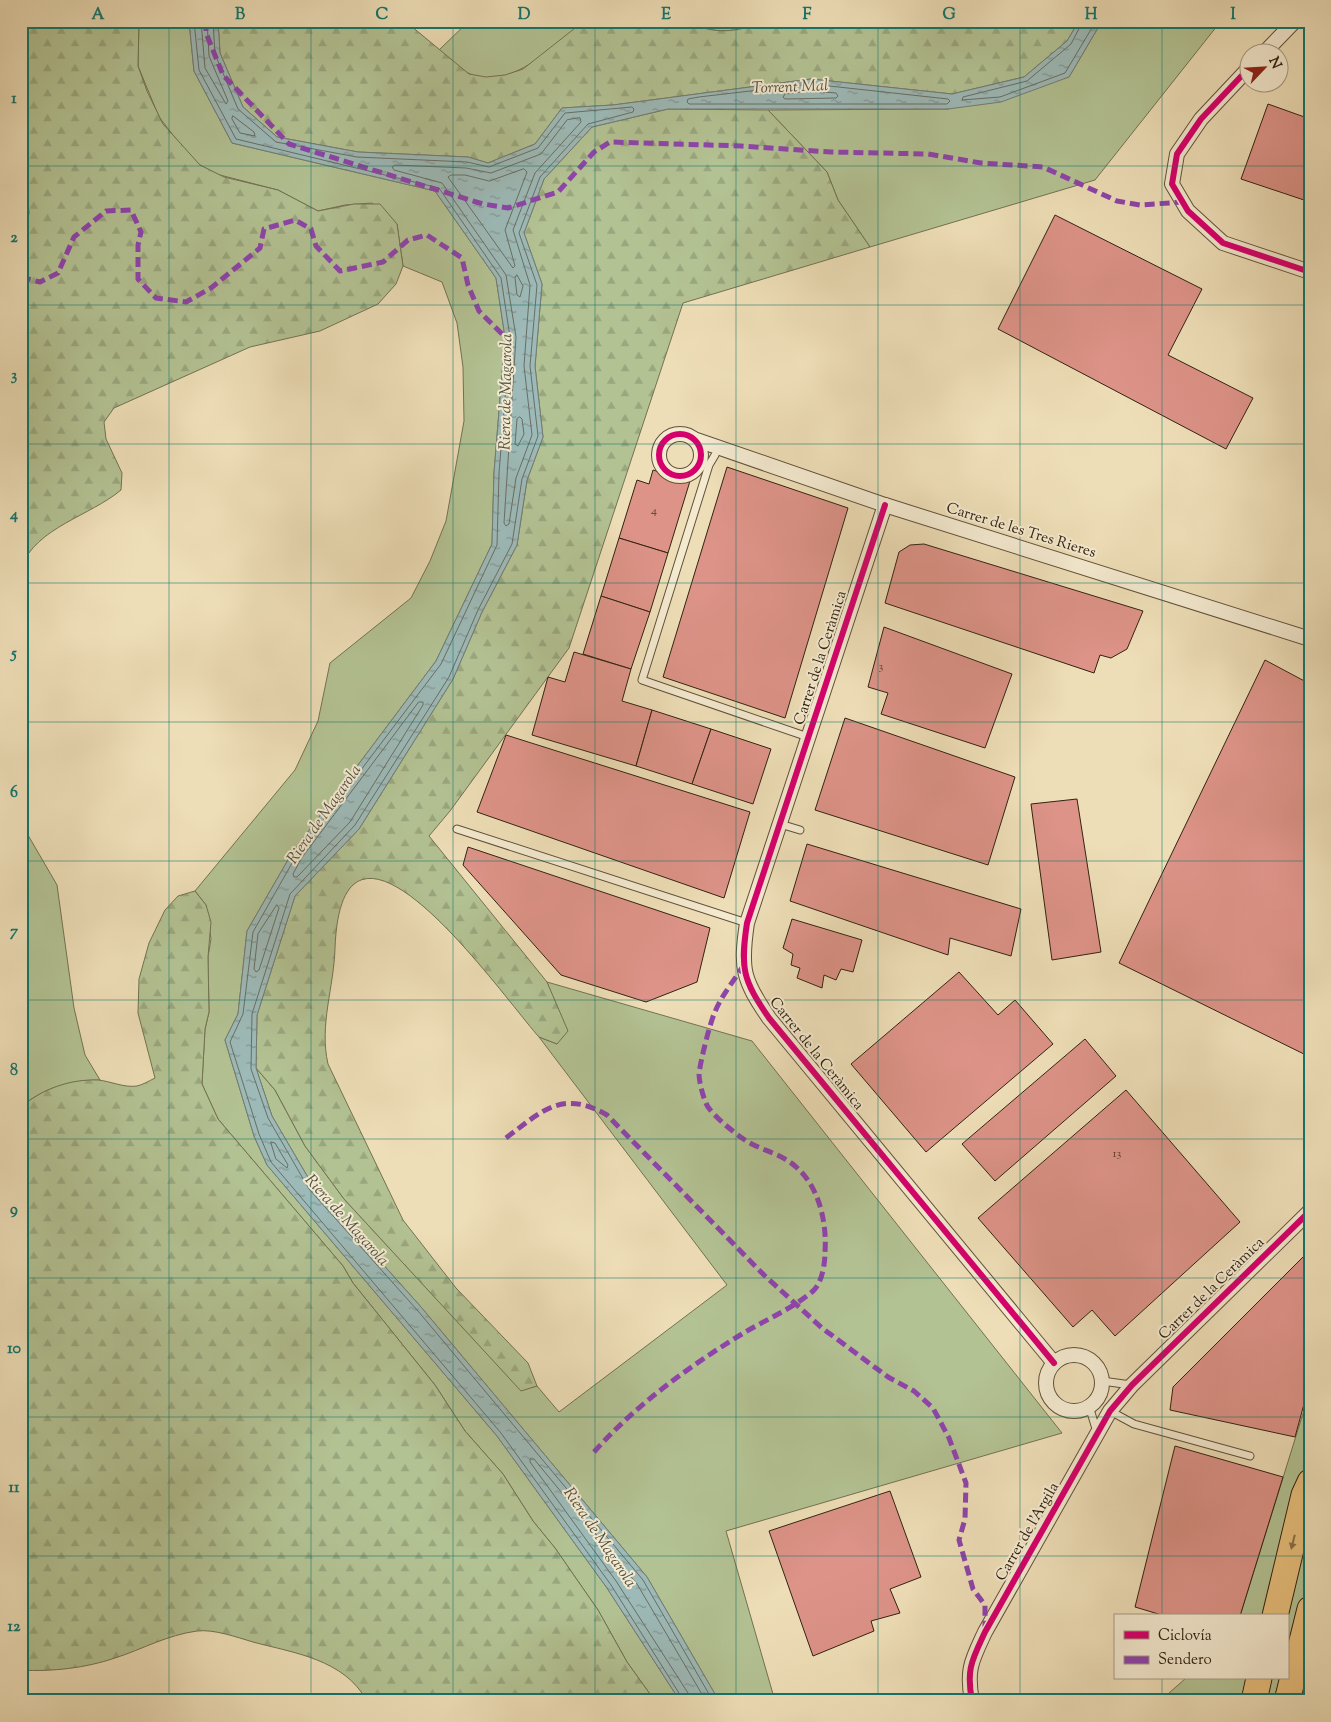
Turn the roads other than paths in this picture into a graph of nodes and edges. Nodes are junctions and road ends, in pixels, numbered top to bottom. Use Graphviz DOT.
graph roads {
  1 [pos="1295,21"];
  2 [pos="1275,42"];
  3 [pos="1238,80"];
  4 [pos="1310,272"];
  5 [pos="694,439"];
  6 [pos="720,452"];
  7 [pos="700,462"];
  8 [pos="885,505"];
  9 [pos="1310,639"];
  10 [pos="808,737"];
  11 [pos="780,824"];
  12 [pos="457,829"];
  13 [pos="800,830"];
  14 [pos="747,923"];
  15 [pos="1310,1211"];
  16 [pos="1054,1363"];
  17 [pos="1102,1381"];
  18 [pos="1132,1385"];
  19 [pos="1089,1406"];
  20 [pos="1110,1411"];
  21 [pos="1098,1434"];
  22 [pos="1250,1456"];
  23 [pos="1310,1462"];
  24 [pos="1307,1489"];
  25 [pos="1310,1609"];
  26 [pos="1275,1614"];
  27 [pos="1259,1680"];
  28 [pos="972,1701"];
  29 [pos="1254,1701"];
  30 [pos="1286,1701"];
  1 -- 2 [label="street"];
  3 -- 4 [label="street"];
  5 -- 6 [label="street, Carrer de les Tres Rieres"];
  5 -- 7 [label="street"];
  5 -- 7 [label="street, Carrer de les Tres Rieres"];
  6 -- 7 [label="street, Carrer de les Tres Rieres"];
  6 -- 8 [label="street, Carrer de les Tres Rieres"];
  6 -- 10 [label="lane"];
  8 -- 9 [label="street, Carrer de les Tres Rieres"];
  8 -- 10 [label="street, Carrer de la Ceràmica"];
  10 -- 11 [label="street, Carrer de la Ceràmica"];
  11 -- 13 [label="lane"];
  11 -- 14 [label="street, Carrer de la Ceràmica"];
  12 -- 14 [label="lane"];
  14 -- 16 [label="street, Carrer de la Ceràmica"];
  15 -- 18 [label="street, Carrer de la Ceràmica"];
  16 -- 17 [label="street"];
  16 -- 19 [label="street"];
  17 -- 18 [label="lane"];
  17 -- 19 [label="street"];
  18 -- 20 [label="street, Carrer de l'Argila"];
  19 -- 21 [label="lane"];
  20 -- 21 [label="street, Carrer de l'Argila"];
  20 -- 22 [label="lane"];
  21 -- 28 [label="street, Carrer de l'Argila"];
  23 -- 24 [label="highway"];
  24 -- 26 [label="highway, one-way"];
  25 -- 30 [label="highway"];
  27 -- 29 [label="highway"];
}
